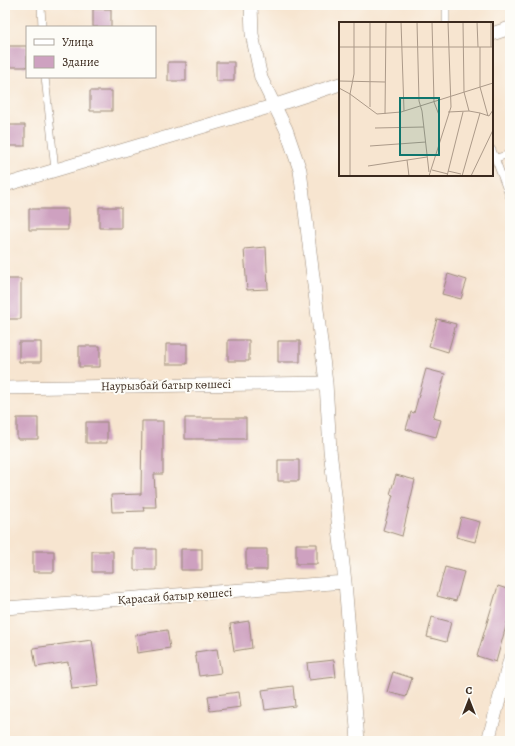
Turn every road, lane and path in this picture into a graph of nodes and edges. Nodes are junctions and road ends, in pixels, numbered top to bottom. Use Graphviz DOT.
graph roads {
  1 [pos="41,5"];
  2 [pos="251,5"];
  3 [pos="446,5"];
  4 [pos="446,22"];
  5 [pos="42,26"];
  6 [pos="510,28"];
  7 [pos="493,34"];
  8 [pos="45,78"];
  9 [pos="339,84"];
  10 [pos="276,105"];
  11 [pos="493,152"];
  12 [pos="510,154"];
  13 [pos="496,158"];
  14 [pos="55,170"];
  15 [pos="5,185"];
  16 [pos="510,198"];
  17 [pos="326,383"];
  18 [pos="5,388"];
  19 [pos="345,582"];
  20 [pos="5,608"];
  21 [pos="510,659"];
  22 [pos="358,741"];
  23 [pos="488,741"];
  1 -- 5 [label="lane"];
  2 -- 10 [label="street"];
  3 -- 4 [label="lane"];
  6 -- 7 [label="street"];
  8 -- 14 [label="lane"];
  9 -- 10 [label="street"];
  10 -- 14 [label="street"];
  10 -- 17 [label="street"];
  11 -- 13 [label="lane"];
  12 -- 13 [label="lane"];
  13 -- 16 [label="lane"];
  14 -- 15 [label="street"];
  17 -- 18 [label="street, Наурызбай батыр көшесі"];
  17 -- 19 [label="street"];
  19 -- 20 [label="street, Қарасай батыр көшесі"];
  19 -- 22 [label="street"];
  21 -- 23 [label="street"];
}
